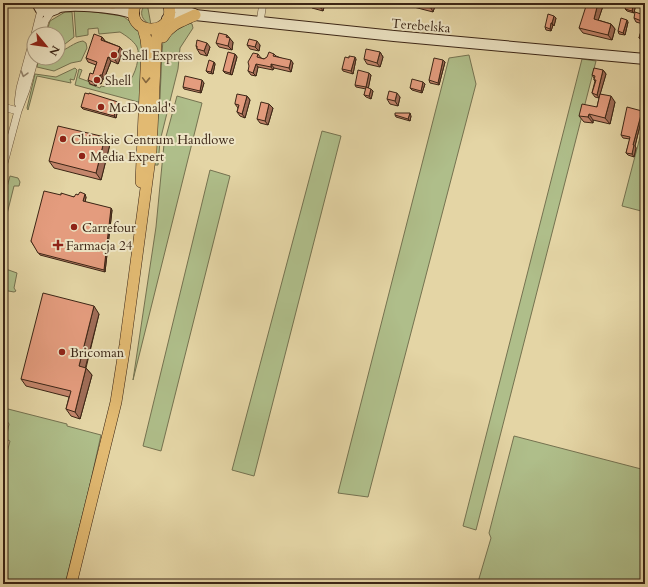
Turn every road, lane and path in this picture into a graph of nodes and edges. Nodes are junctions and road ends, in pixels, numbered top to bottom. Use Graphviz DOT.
graph roads {
  1 [pos="107,3"];
  2 [pos="112,3"];
  3 [pos="263,3"];
  4 [pos="168,4"];
  5 [pos="45,6"];
  6 [pos="135,7"];
  7 [pos="195,15"];
  8 [pos="168,19"];
  9 [pos="260,22"];
  10 [pos="38,26"];
  11 [pos="44,26"];
  12 [pos="143,28"];
  13 [pos="158,28"];
  14 [pos="156,55"];
  15 [pos="645,60"];
  16 [pos="26,66"];
  17 [pos="33,66"];
  18 [pos="3,107"];
  19 [pos="18,111"];
  20 [pos="3,167"];
  21 [pos="141,221"];
  22 [pos="116,402"];
  23 [pos="71,584"];
  24 [pos="78,584"];
  1 -- 2 [label="street"];
  2 -- 6 [label="street"];
  3 -- 9 [label="street"];
  4 -- 7 [label="street, Terebelska"];
  4 -- 8 [label="main road"];
  5 -- 6 [label="street"];
  5 -- 10 [label="street"];
  5 -- 11 [label="street"];
  6 -- 12 [label="main road"];
  7 -- 8 [label="street, Terebelska"];
  7 -- 9 [label="street, Terebelska"];
  7 -- 14 [label="main road"];
  8 -- 13 [label="main road"];
  9 -- 15 [label="street, Terebelska"];
  12 -- 13 [label="main road"];
  12 -- 21 [label="main road, one-way"];
  13 -- 14 [label="main road"];
  14 -- 21 [label="main road"];
  16 -- 19 [label="street, one-way"];
  17 -- 19 [label="street"];
  18 -- 19 [label="street"];
  19 -- 20 [label="street"];
  21 -- 22 [label="main road"];
  22 -- 23 [label="main road"];
  22 -- 24 [label="main road"];
}
